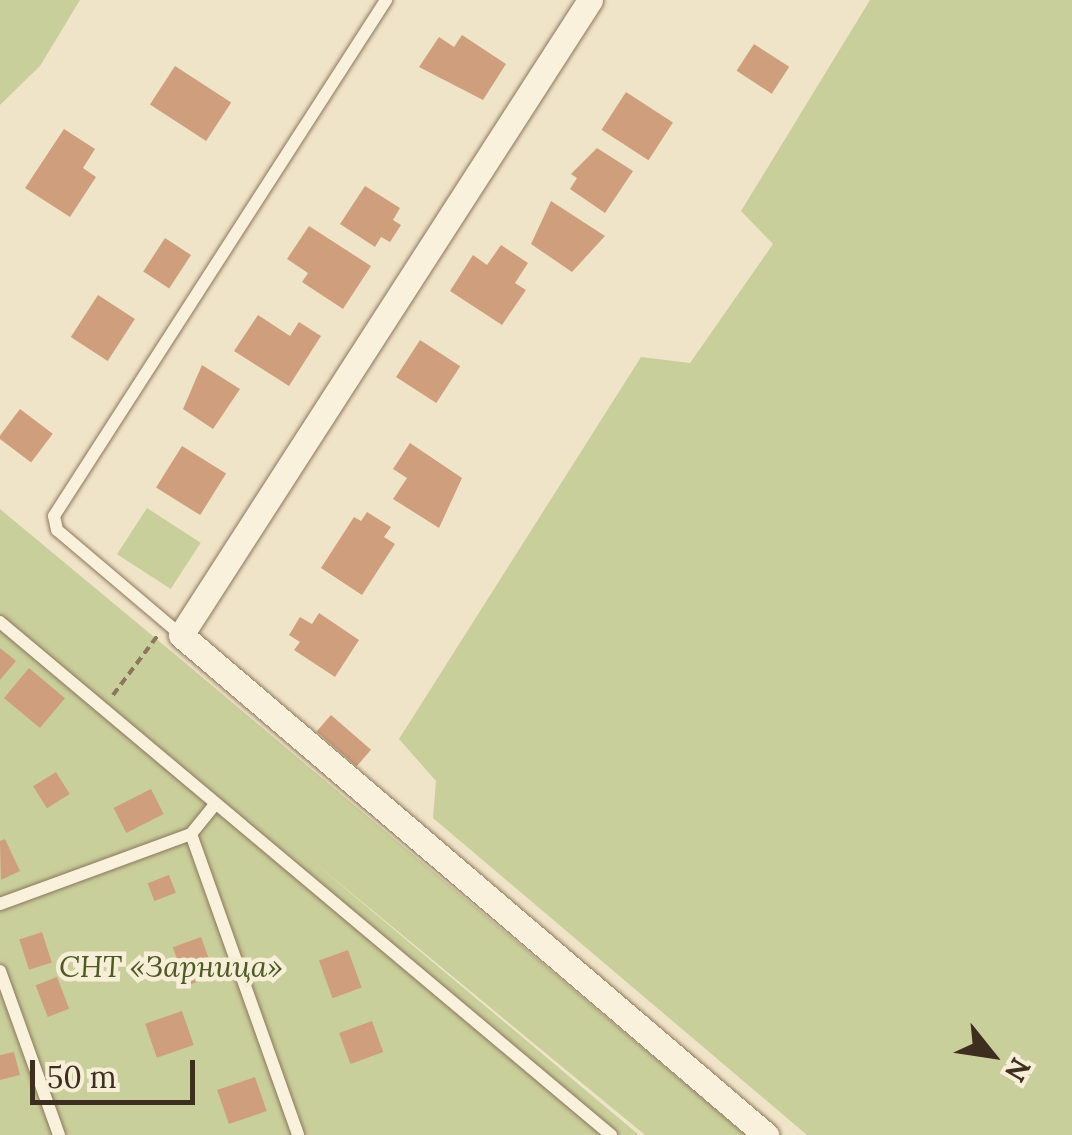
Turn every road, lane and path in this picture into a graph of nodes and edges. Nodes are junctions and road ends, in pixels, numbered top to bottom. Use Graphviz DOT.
graph roads {
  1 [pos="386,0"];
  2 [pos="590,0"];
  3 [pos="0,622"];
  4 [pos="174,629"];
  5 [pos="103,709"];
  6 [pos="215,804"];
  7 [pos="190,834"];
  8 [pos="0,904"];
  9 [pos="0,971"];
  10 [pos="58,1135"];
  11 [pos="298,1135"];
  12 [pos="611,1135"];
  13 [pos="766,1135"];
  1 -- 4 [label="lane"];
  2 -- 4 [label="street"];
  3 -- 5 [label="lane"];
  4 -- 5 [label="path"];
  4 -- 13 [label="street"];
  5 -- 6 [label="lane"];
  6 -- 7 [label="lane"];
  6 -- 12 [label="lane"];
  7 -- 8 [label="lane"];
  7 -- 11 [label="lane"];
  9 -- 10 [label="lane"];
}
